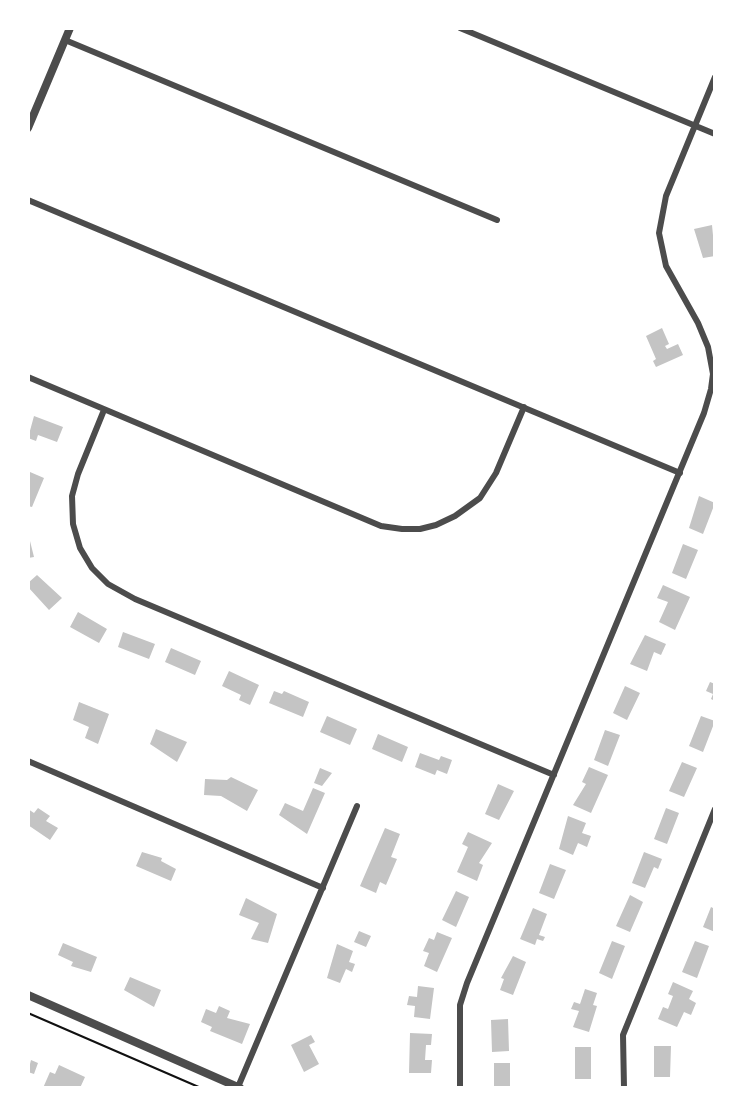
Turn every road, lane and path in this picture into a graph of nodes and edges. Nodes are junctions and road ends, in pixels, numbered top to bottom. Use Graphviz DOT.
graph roads {
  1 [pos="70,28"];
  2 [pos="460,28"];
  3 [pos="65,40"];
  4 [pos="715,77"];
  5 [pos="694,126"];
  6 [pos="28,128"];
  7 [pos="715,134"];
  8 [pos="28,200"];
  9 [pos="497,220"];
  10 [pos="28,377"];
  11 [pos="524,408"];
  12 [pos="104,410"];
  13 [pos="680,473"];
  14 [pos="28,761"];
  15 [pos="554,775"];
  16 [pos="357,806"];
  17 [pos="715,809"];
  18 [pos="323,887"];
  19 [pos="28,995"];
  20 [pos="28,1013"];
  21 [pos="201,1088"];
  22 [pos="239,1088"];
  23 [pos="460,1088"];
  24 [pos="624,1088"];
  1 -- 3 [label="street"];
  2 -- 5 [label="street"];
  3 -- 6 [label="street"];
  3 -- 9 [label="street"];
  4 -- 5 [label="street"];
  5 -- 7 [label="street"];
  5 -- 13 [label="street"];
  8 -- 11 [label="street"];
  10 -- 12 [label="street"];
  11 -- 12 [label="street"];
  11 -- 13 [label="street"];
  12 -- 15 [label="street"];
  13 -- 15 [label="street"];
  14 -- 18 [label="street"];
  15 -- 23 [label="street"];
  16 -- 18 [label="street"];
  17 -- 24 [label="street"];
  18 -- 22 [label="street"];
  19 -- 22 [label="street"];
  20 -- 21 [label="path"];
}
